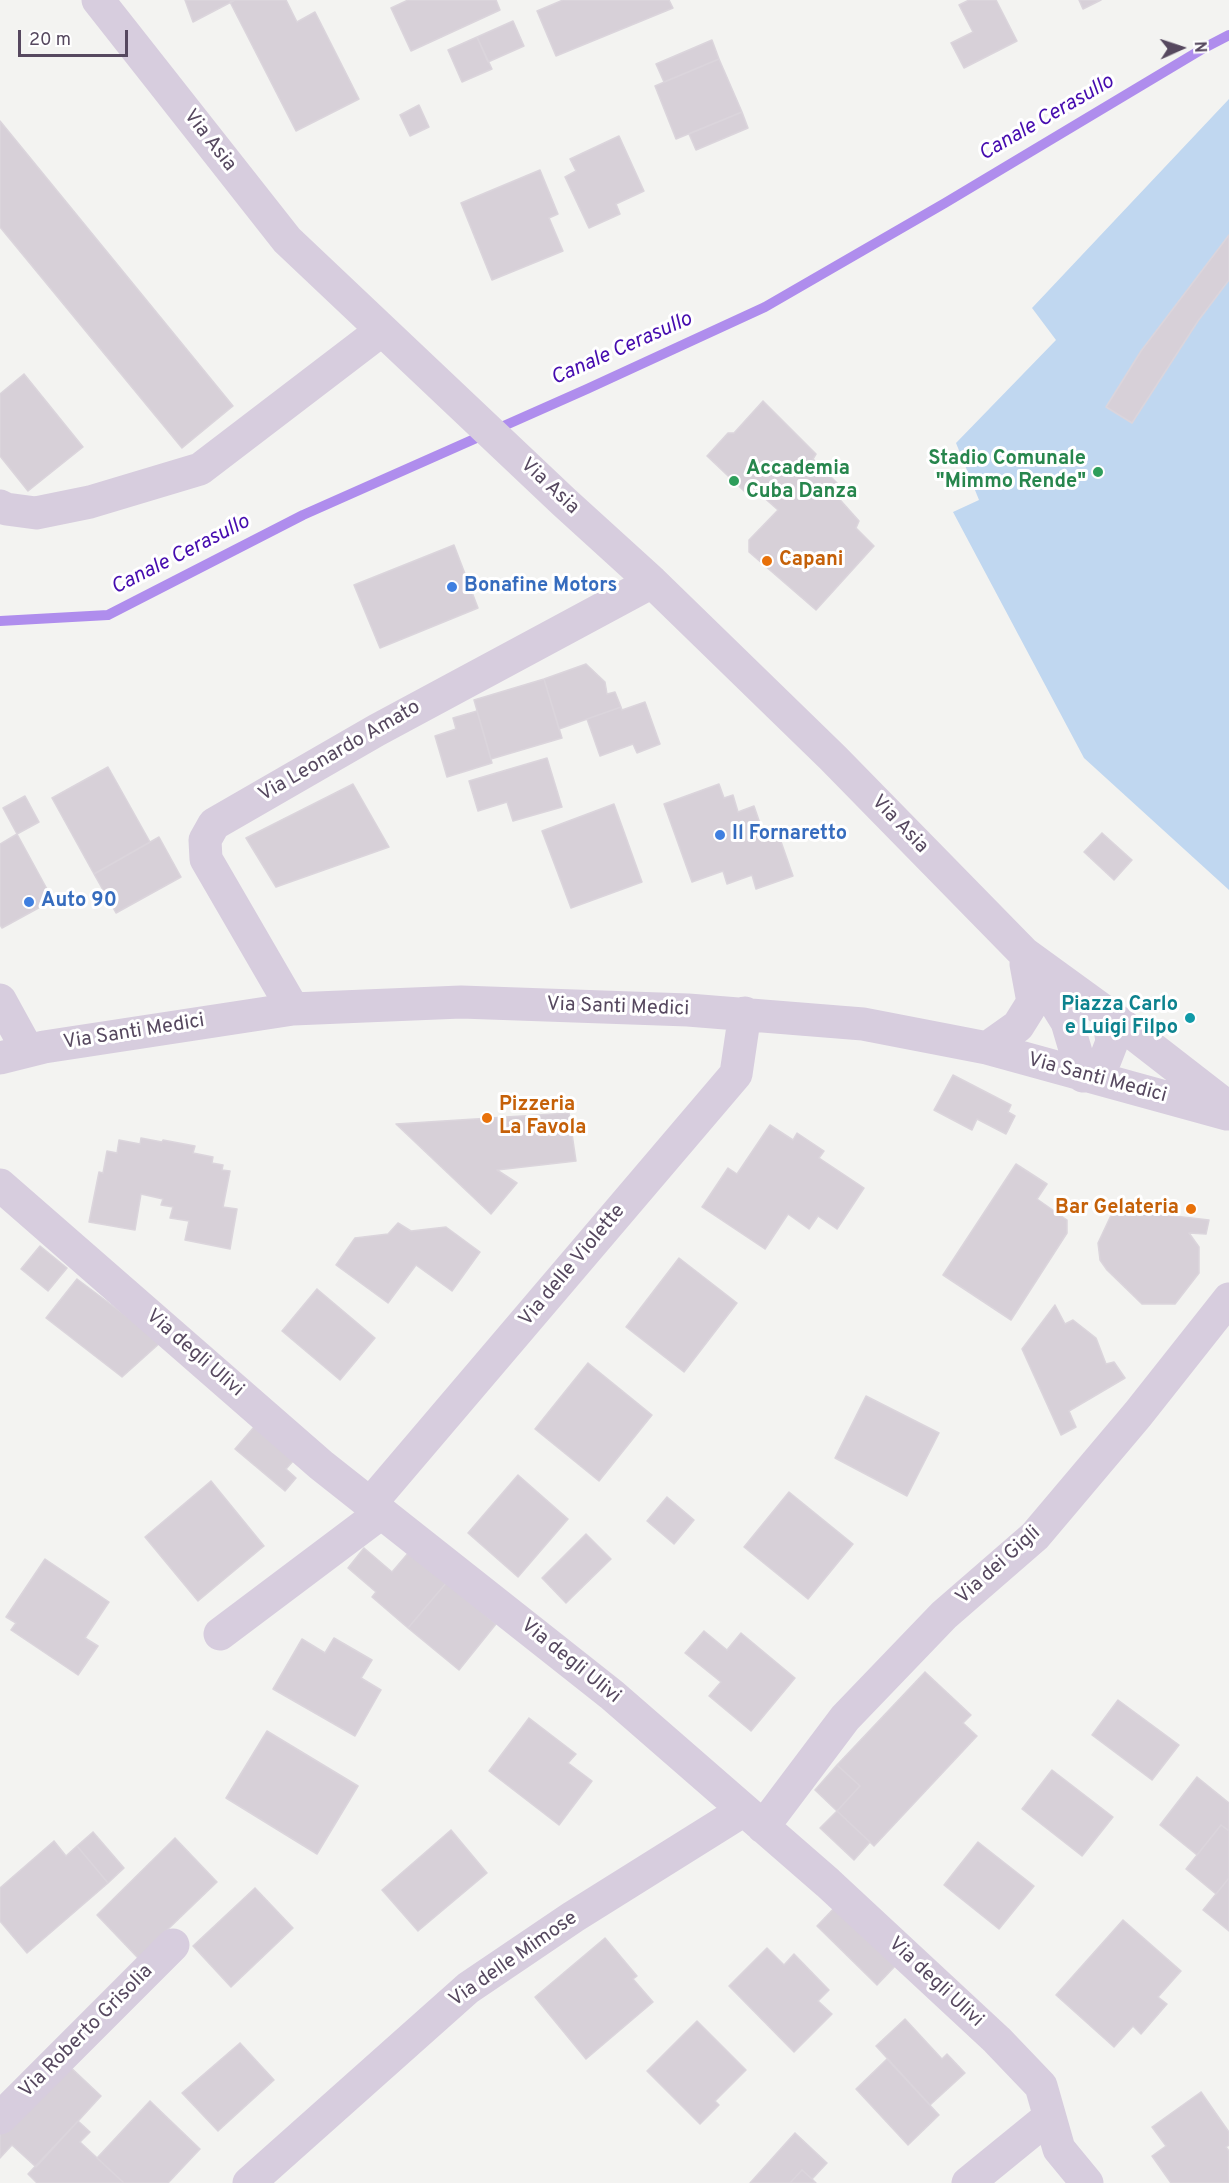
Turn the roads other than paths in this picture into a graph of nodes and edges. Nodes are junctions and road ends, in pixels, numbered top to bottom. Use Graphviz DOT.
graph roads {
  1 [pos="98,0"];
  2 [pos="382,330"];
  3 [pos="0,506"];
  4 [pos="652,582"];
  5 [pos="1024,953"];
  6 [pos="0,1000"];
  7 [pos="293,1009"];
  8 [pos="745,1013"];
  9 [pos="1108,1014"];
  10 [pos="987,1048"];
  11 [pos="14,1054"];
  12 [pos="1083,1076"];
  13 [pos="1229,1108"];
  14 [pos="1229,1115"];
  15 [pos="0,1185"];
  16 [pos="1229,1299"];
  17 [pos="376,1508"];
  18 [pos="220,1634"];
  19 [pos="753,1818"];
  20 [pos="173,1945"];
  21 [pos="1049,2117"];
  22 [pos="0,2118"];
  23 [pos="249,2183"];
  24 [pos="968,2183"];
  25 [pos="1088,2183"];
  1 -- 2 [label="street, Via Asia"];
  2 -- 3 [label="street"];
  2 -- 4 [label="street, Via Asia"];
  4 -- 5 [label="street, Via Asia"];
  4 -- 7 [label="street, Via Leonardo Amato"];
  5 -- 9 [label="street, Via Asia"];
  5 -- 10 [label="street"];
  5 -- 12 [label="street, Via Asia"];
  6 -- 11 [label="street"];
  7 -- 8 [label="street, Via Santi Medici"];
  7 -- 11 [label="street, Via Santi Medici"];
  8 -- 10 [label="street, Via Santi Medici"];
  8 -- 17 [label="street, Via delle Violette"];
  9 -- 12 [label="street"];
  9 -- 13 [label="street, Via Asia"];
  10 -- 12 [label="street, Via Santi Medici"];
  12 -- 14 [label="street, Via Santi Medici"];
  15 -- 17 [label="street, Via degli Ulivi"];
  16 -- 19 [label="street, Via dei Gigli"];
  17 -- 18 [label="street, Via delle Violette"];
  17 -- 19 [label="street, Via degli Ulivi"];
  19 -- 21 [label="street, Via degli Ulivi"];
  19 -- 23 [label="street, Via delle Mimose"];
  20 -- 22 [label="street, Via Roberto Grisolia"];
  21 -- 24 [label="street"];
  21 -- 25 [label="street, Via degli Ulivi"];
}
